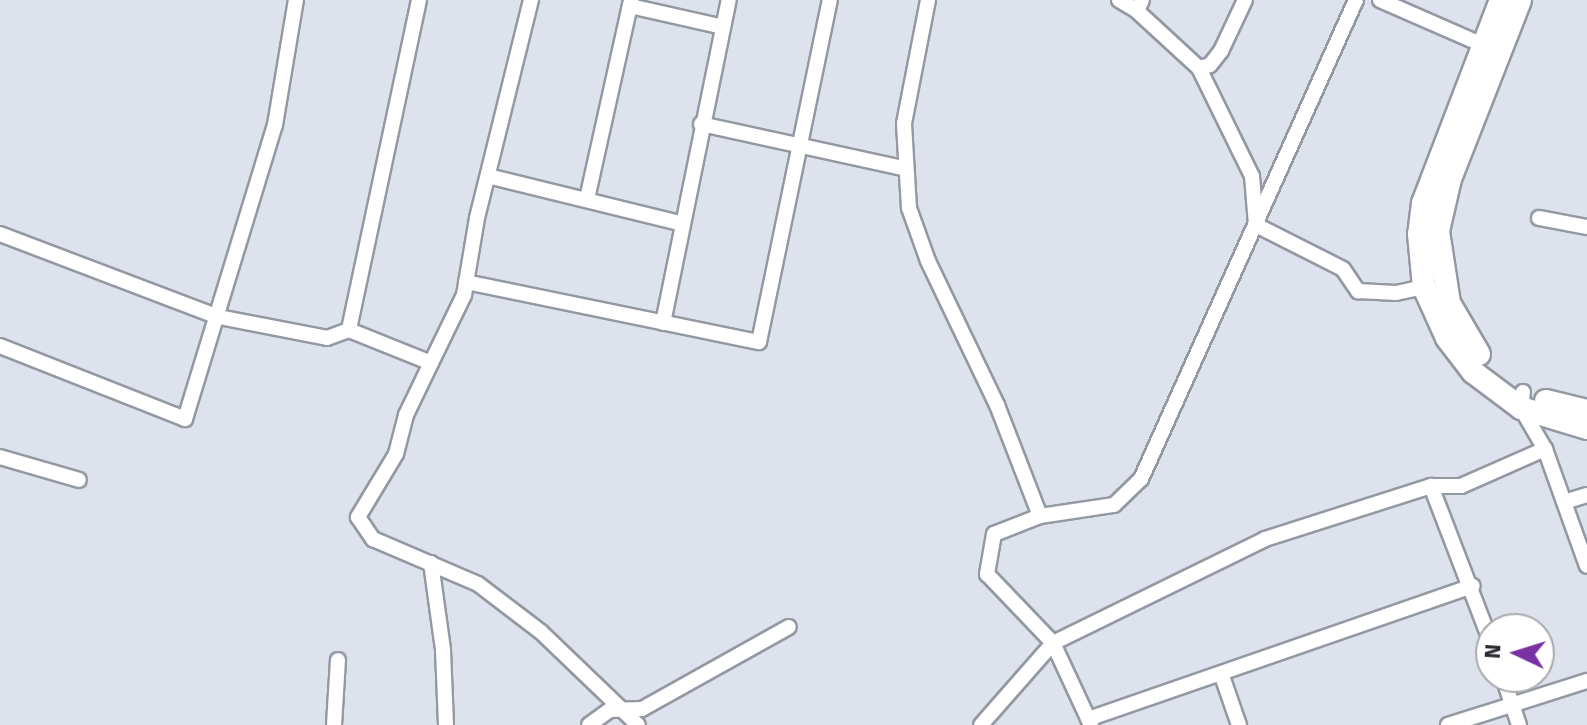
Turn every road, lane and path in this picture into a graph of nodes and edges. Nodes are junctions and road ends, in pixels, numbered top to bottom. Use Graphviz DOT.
graph roads {
  1 [pos="296,0"];
  2 [pos="419,0"];
  3 [pos="531,0"];
  4 [pos="729,0"];
  5 [pos="830,0"];
  6 [pos="928,0"];
  7 [pos="1119,0"];
  8 [pos="1245,0"];
  9 [pos="1356,0"];
  10 [pos="1380,0"];
  11 [pos="1501,0"];
  12 [pos="1520,0"];
  13 [pos="630,3"];
  14 [pos="1140,6"];
  15 [pos="723,27"];
  16 [pos="1483,45"];
  17 [pos="1199,68"];
  18 [pos="701,124"];
  19 [pos="799,146"];
  20 [pos="903,168"];
  21 [pos="488,176"];
  22 [pos="587,199"];
  23 [pos="1539,218"];
  24 [pos="680,223"];
  25 [pos="1256,225"];
  26 [pos="1587,227"];
  27 [pos="0,234"];
  28 [pos="466,282"];
  29 [pos="1424,287"];
  30 [pos="219,317"];
  31 [pos="663,323"];
  32 [pos="349,330"];
  33 [pos="1454,334"];
  34 [pos="0,346"];
  35 [pos="431,363"];
  36 [pos="1522,400"];
  37 [pos="1587,411"];
  38 [pos="1587,428"];
  39 [pos="1545,449"];
  40 [pos="0,457"];
  41 [pos="79,480"];
  42 [pos="1431,486"];
  43 [pos="1587,495"];
  44 [pos="1564,502"];
  45 [pos="1040,516"];
  46 [pos="431,563"];
  47 [pos="1587,566"];
  48 [pos="1473,586"];
  49 [pos="1482,613"];
  50 [pos="789,627"];
  51 [pos="1053,643"];
  52 [pos="338,660"];
  53 [pos="1222,676"];
  54 [pos="1587,681"];
  55 [pos="1508,693"];
  56 [pos="1512,705"];
  57 [pos="624,711"];
  58 [pos="1090,722"];
  59 [pos="334,725"];
  60 [pos="446,725"];
  61 [pos="589,725"];
  62 [pos="638,725"];
  63 [pos="981,725"];
  64 [pos="1239,725"];
  65 [pos="1448,725"];
  66 [pos="1519,725"];
  1 -- 30 [label="street"];
  2 -- 32 [label="street"];
  3 -- 21 [label="street"];
  4 -- 15 [label="street"];
  5 -- 19 [label="street"];
  6 -- 20 [label="street"];
  7 -- 14 [label="street"];
  8 -- 17 [label="street"];
  9 -- 25 [label="street"];
  10 -- 16 [label="street"];
  11 -- 16 [label="main road"];
  12 -- 33 [label="main road"];
  13 -- 15 [label="street"];
  13 -- 22 [label="street"];
  14 -- 17 [label="street"];
  15 -- 18 [label="street"];
  16 -- 29 [label="main road"];
  17 -- 25 [label="street"];
  18 -- 19 [label="street"];
  18 -- 24 [label="street"];
  19 -- 20 [label="street"];
  19 -- 31 [label="street"];
  20 -- 45 [label="street"];
  21 -- 22 [label="street"];
  21 -- 28 [label="street"];
  22 -- 24 [label="street"];
  23 -- 26 [label="street"];
  24 -- 31 [label="street"];
  25 -- 29 [label="street"];
  25 -- 45 [label="street"];
  27 -- 30 [label="street"];
  28 -- 31 [label="street"];
  28 -- 35 [label="street"];
  29 -- 33 [label="main road"];
  30 -- 32 [label="street"];
  30 -- 34 [label="street"];
  32 -- 35 [label="street"];
  33 -- 36 [label="main road"];
  35 -- 46 [label="street"];
  36 -- 37 [label="main road"];
  36 -- 38 [label="main road"];
  36 -- 39 [label="street"];
  39 -- 42 [label="street"];
  39 -- 44 [label="street"];
  40 -- 41 [label="street"];
  42 -- 48 [label="street"];
  42 -- 51 [label="street"];
  43 -- 44 [label="street"];
  44 -- 47 [label="street"];
  45 -- 51 [label="street"];
  46 -- 57 [label="street"];
  46 -- 60 [label="street"];
  48 -- 49 [label="street"];
  48 -- 53 [label="street"];
  50 -- 57 [label="street"];
  51 -- 58 [label="street"];
  51 -- 63 [label="street"];
  52 -- 59 [label="street"];
  53 -- 58 [label="street"];
  53 -- 64 [label="street"];
  54 -- 56 [label="street"];
  55 -- 56 [label="street"];
  56 -- 65 [label="street"];
  56 -- 66 [label="street"];
  57 -- 61 [label="street"];
  57 -- 62 [label="street"];
}
